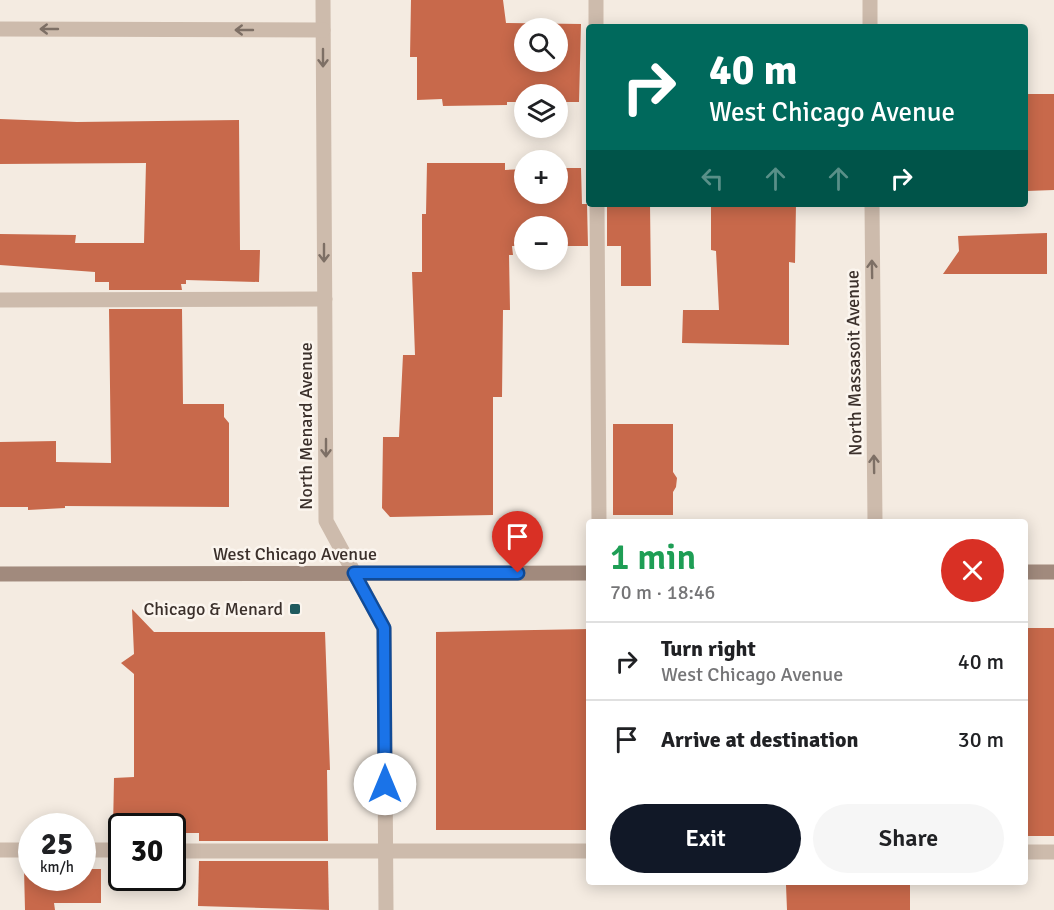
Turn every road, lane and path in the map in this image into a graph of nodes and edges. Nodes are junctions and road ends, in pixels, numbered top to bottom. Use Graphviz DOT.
graph roads {
  1 [pos="323,0"];
  2 [pos="596,0"];
  3 [pos="870,0"];
  4 [pos="596,24"];
  5 [pos="870,24"];
  6 [pos="0,29"];
  7 [pos="323,30"];
  8 [pos="597,207"];
  9 [pos="872,207"];
  10 [pos="325,299"];
  11 [pos="0,300"];
  12 [pos="599,519"];
  13 [pos="875,519"];
  14 [pos="1028,572"];
  15 [pos="1054,572"];
  16 [pos="354,573"];
  17 [pos="586,573"];
  18 [pos="0,574"];
  19 [pos="0,850"];
  20 [pos="18,850"];
  21 [pos="186,851"];
  22 [pos="385,851"];
  23 [pos="586,852"];
  24 [pos="1028,852"];
  25 [pos="1054,852"];
  26 [pos="386,910"];
  1 -- 7 [label="street, North Menard Avenue"];
  2 -- 4 [label="street"];
  3 -- 5 [label="street"];
  7 -- 6 [label="street, one-way"];
  7 -- 10 [label="street, North Menard Avenue, one-way"];
  8 -- 12 [label="street"];
  13 -- 9 [label="street, North Massasoit Avenue, one-way"];
  10 -- 11 [label="street"];
  10 -- 16 [label="street, North Menard Avenue, one-way"];
  14 -- 15 [label="main road"];
  16 -- 17 [label="main road, West Chicago Avenue"];
  16 -- 18 [label="main road, West Chicago Avenue"];
  16 -- 22 [label="street, North Menard Avenue"];
  19 -- 20 [label="street"];
  21 -- 22 [label="street"];
  22 -- 23 [label="street"];
  22 -- 26 [label="street, North Menard Avenue"];
  24 -- 25 [label="street"];
}
